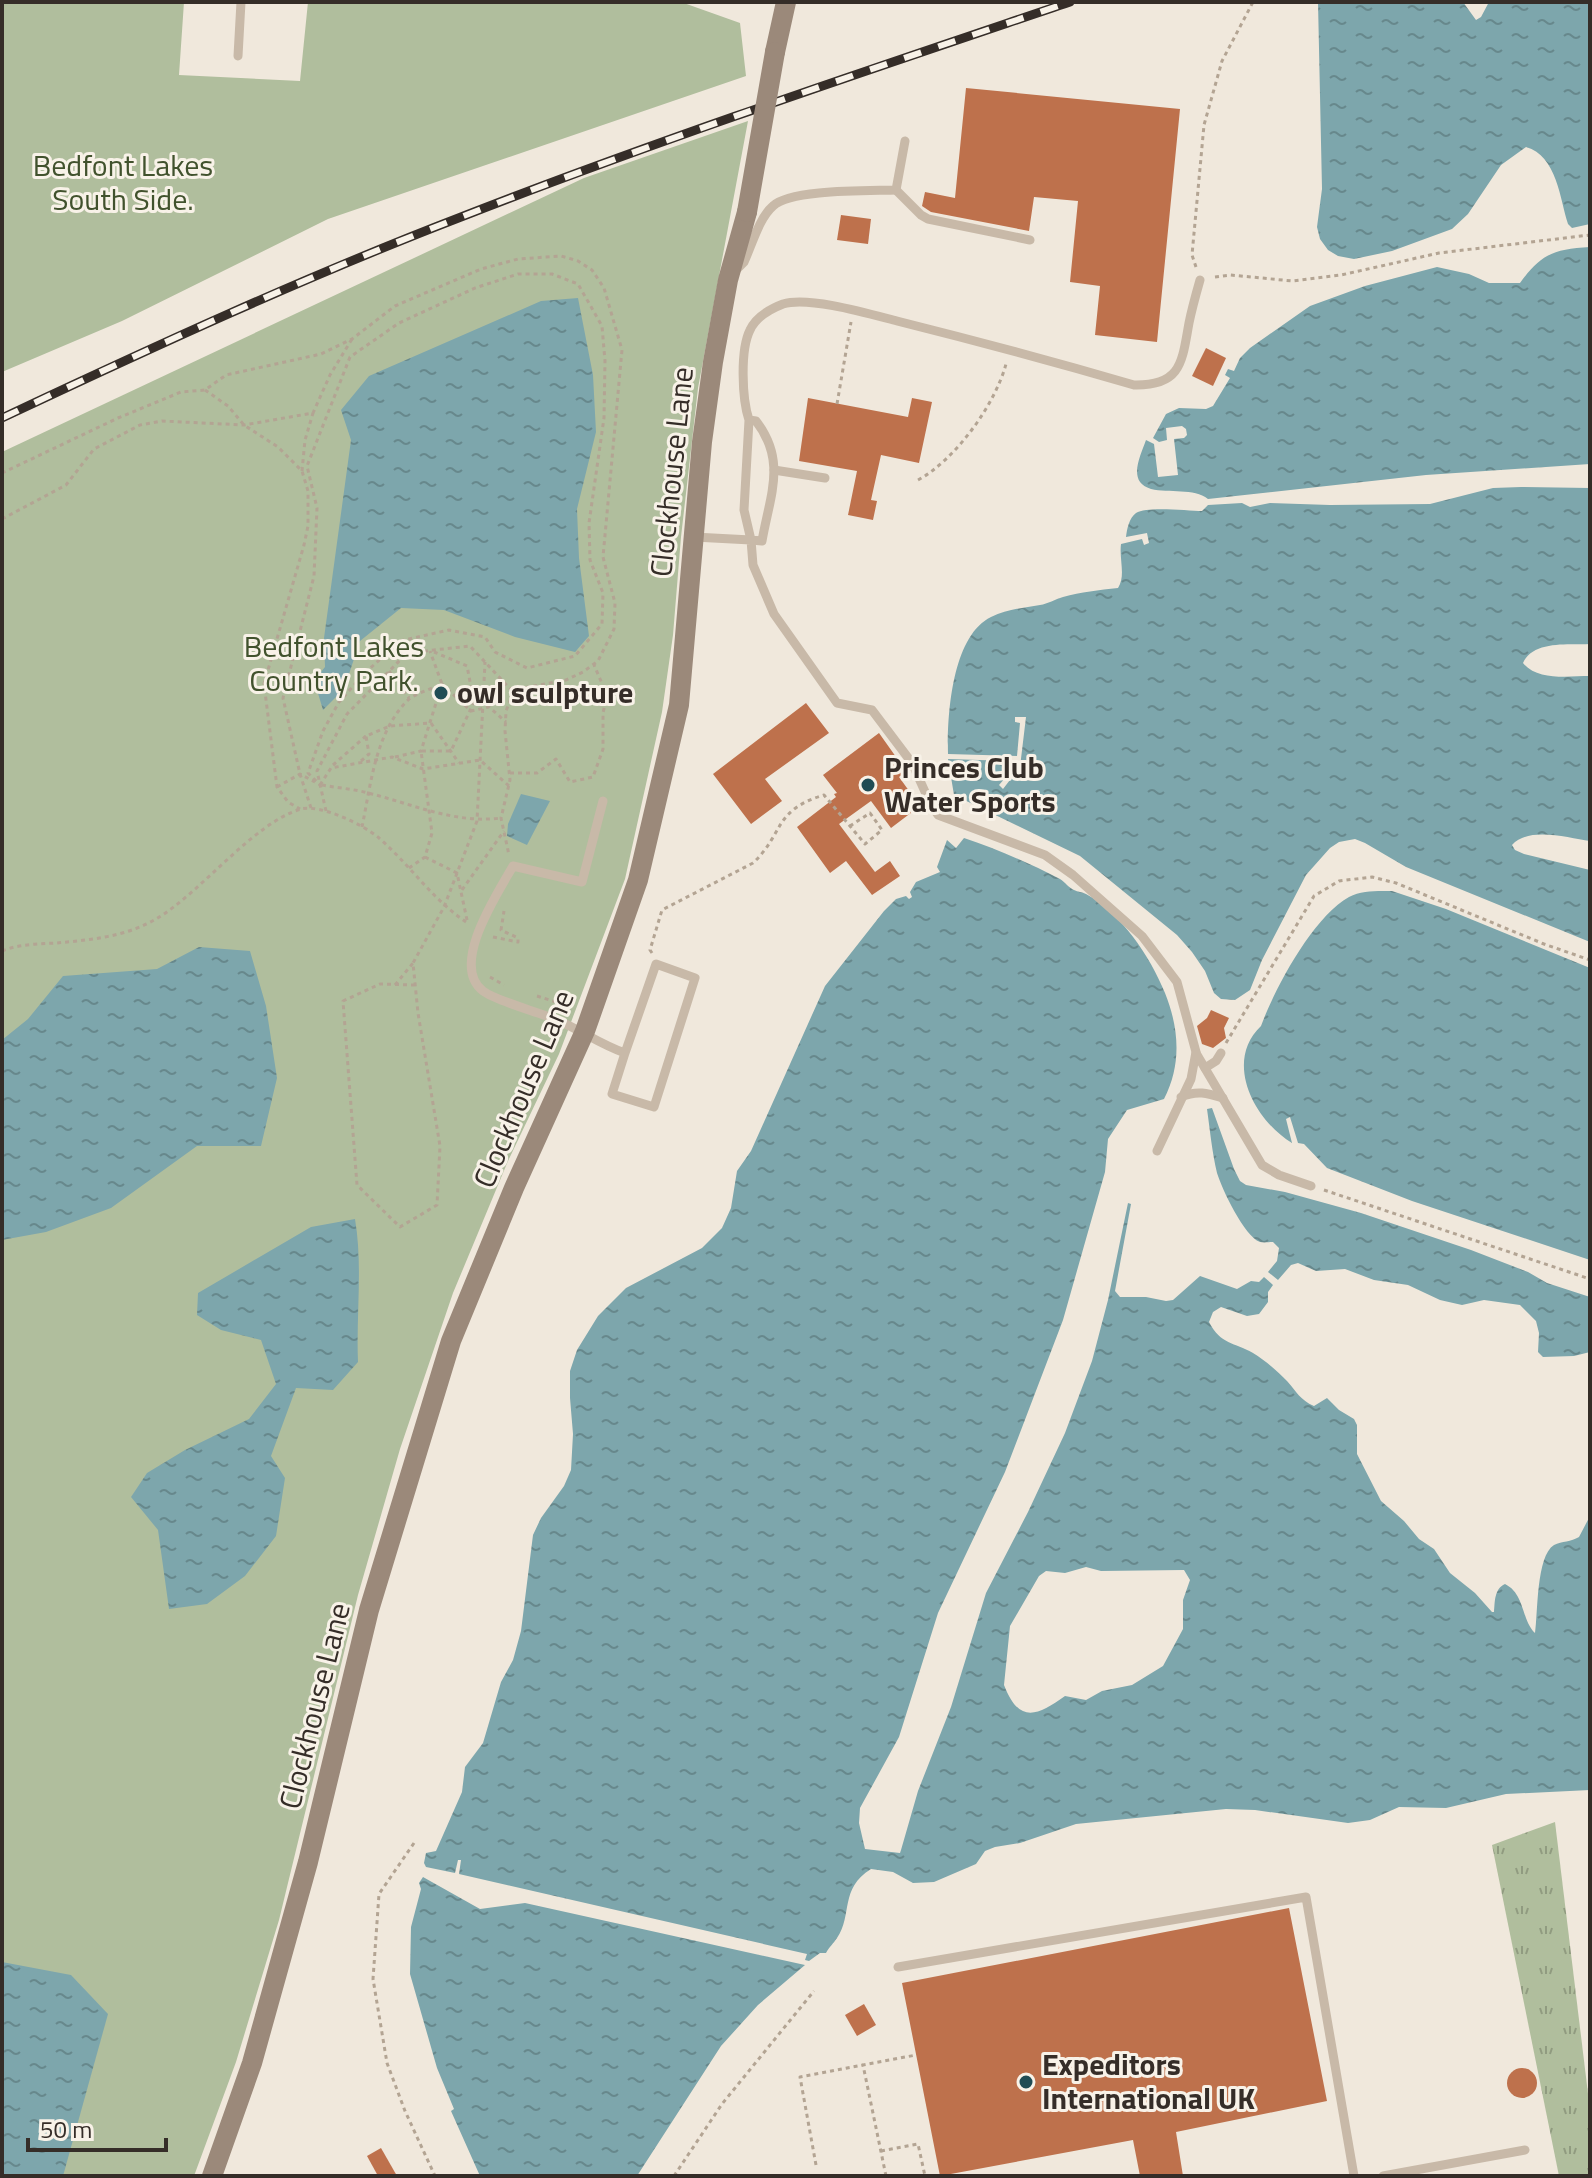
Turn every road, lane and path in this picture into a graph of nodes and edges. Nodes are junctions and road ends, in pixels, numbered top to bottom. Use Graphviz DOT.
graph roads {
  1 [pos="241,2"];
  2 [pos="786,2"];
  3 [pos="1253,2"];
  4 [pos="238,56"];
  5 [pos="905,141"];
  6 [pos="896,190"];
  7 [pos="1590,235"];
  8 [pos="1030,240"];
  9 [pos="728,280"];
  10 [pos="1200,280"];
  11 [pos="852,310"];
  12 [pos="352,339"];
  13 [pos="1010,349"];
  14 [pos="205,390"];
  15 [pos="837,404"];
  16 [pos="313,413"];
  17 [pos="749,420"];
  18 [pos="244,425"];
  19 [pos="774,470"];
  20 [pos="302,471"];
  21 [pos="2,473"];
  22 [pos="825,478"];
  23 [pos="918,480"];
  24 [pos="2,519"];
  25 [pos="694,537"];
  26 [pos="751,540"];
  27 [pos="430,651"];
  28 [pos="485,662"];
  29 [pos="594,665"];
  30 [pos="389,671"];
  31 [pos="442,684"];
  32 [pos="514,693"];
  33 [pos="409,698"];
  34 [pos="483,710"];
  35 [pos="471,711"];
  36 [pos="506,722"];
  37 [pos="431,723"];
  38 [pos="390,726"];
  39 [pos="366,736"];
  40 [pos="421,751"];
  41 [pos="451,751"];
  42 [pos="392,757"];
  43 [pos="376,760"];
  44 [pos="480,760"];
  45 [pos="358,763"];
  46 [pos="459,763"];
  47 [pos="331,768"];
  48 [pos="423,769"];
  49 [pos="510,773"];
  50 [pos="300,774"];
  51 [pos="320,785"];
  52 [pos="509,786"];
  53 [pos="277,787"];
  54 [pos="369,793"];
  55 [pos="603,801"];
  56 [pos="311,808"];
  57 [pos="300,809"];
  58 [pos="326,811"];
  59 [pos="429,811"];
  60 [pos="501,818"];
  61 [pos="477,821"];
  62 [pos="850,826"];
  63 [pos="362,827"];
  64 [pos="504,831"];
  65 [pos="425,857"];
  66 [pos="513,866"];
  67 [pos="408,869"];
  68 [pos="457,873"];
  69 [pos="461,891"];
  70 [pos="444,907"];
  71 [pos="505,909"];
  72 [pos="487,937"];
  73 [pos="2,951"];
  74 [pos="1590,960"];
  75 [pos="413,963"];
  76 [pos="656,964"];
  77 [pos="482,972"];
  78 [pos="395,985"];
  79 [pos="415,985"];
  80 [pos="507,986"];
  81 [pos="535,996"];
  82 [pos="579,1009"];
  83 [pos="585,1031"];
  84 [pos="1196,1052"];
  85 [pos="625,1053"];
  86 [pos="1221,1053"];
  87 [pos="1205,1068"];
  88 [pos="1181,1097"];
  89 [pos="1223,1098"];
  90 [pos="1157,1151"];
  91 [pos="1311,1186"];
  92 [pos="1590,1279"];
  93 [pos="414,1843"];
  94 [pos="898,1967"];
  95 [pos="814,1991"];
  96 [pos="916,2055"];
  97 [pos="863,2065"];
  98 [pos="1525,2150"];
  99 [pos="881,2151"];
  100 [pos="816,2165"];
  101 [pos="218,2173"];
  102 [pos="435,2176"];
  103 [pos="674,2176"];
  104 [pos="886,2176"];
  105 [pos="925,2176"];
  106 [pos="1354,2176"];
  107 [pos="1383,2176"];
  1 -- 4 [label="lane"];
  2 -- 9 [label="main road, Clockhouse Lane, bridge"];
  3 -- 10 [label="path"];
  5 -- 6 [label="lane"];
  6 -- 8 [label="lane"];
  6 -- 9 [label="lane"];
  7 -- 10 [label="path"];
  9 -- 25 [label="main road, Clockhouse Lane"];
  10 -- 13 [label="lane"];
  11 -- 13 [label="lane"];
  11 -- 15 [label="path"];
  11 -- 17 [label="lane"];
  12 -- 14 [label="path"];
  12 -- 16 [label="path"];
  12 -- 29 [label="path"];
  13 -- 23 [label="path"];
  14 -- 18 [label="path"];
  14 -- 21 [label="path"];
  16 -- 18 [label="path"];
  16 -- 20 [label="path"];
  17 -- 19 [label="lane"];
  17 -- 26 [label="lane"];
  18 -- 20 [label="path"];
  18 -- 24 [label="path"];
  19 -- 22 [label="lane"];
  19 -- 26 [label="lane"];
  20 -- 53 [label="path"];
  25 -- 26 [label="lane"];
  25 -- 83 [label="main road, Clockhouse Lane"];
  26 -- 84 [label="lane"];
  27 -- 28 [label="path"];
  27 -- 30 [label="path"];
  27 -- 31 [label="path"];
  27 -- 35 [label="path"];
  28 -- 32 [label="path"];
  28 -- 34 [label="path"];
  29 -- 32 [label="path"];
  29 -- 49 [label="path"];
  30 -- 33 [label="path"];
  30 -- 51 [label="path"];
  31 -- 33 [label="path"];
  31 -- 35 [label="path"];
  31 -- 37 [label="path"];
  32 -- 36 [label="path"];
  33 -- 38 [label="path"];
  34 -- 35 [label="path"];
  34 -- 36 [label="path"];
  34 -- 44 [label="path"];
  35 -- 41 [label="path"];
  36 -- 49 [label="path"];
  37 -- 38 [label="path"];
  37 -- 40 [label="path"];
  37 -- 41 [label="path"];
  38 -- 39 [label="path"];
  38 -- 43 [label="path"];
  39 -- 45 [label="path"];
  39 -- 47 [label="path"];
  40 -- 41 [label="path"];
  40 -- 42 [label="path"];
  40 -- 48 [label="path"];
  41 -- 46 [label="path"];
  42 -- 43 [label="path"];
  42 -- 48 [label="path"];
  43 -- 45 [label="path"];
  43 -- 54 [label="path"];
  44 -- 46 [label="path"];
  44 -- 52 [label="path"];
  44 -- 61 [label="path"];
  45 -- 47 [label="path"];
  46 -- 48 [label="path"];
  47 -- 51 [label="path"];
  48 -- 59 [label="path"];
  49 -- 52 [label="path"];
  50 -- 51 [label="path"];
  50 -- 51 [label="path"];
  50 -- 53 [label="path"];
  50 -- 56 [label="path"];
  51 -- 54 [label="path"];
  51 -- 58 [label="path"];
  52 -- 60 [label="path"];
  53 -- 57 [label="path"];
  54 -- 59 [label="path"];
  54 -- 63 [label="path"];
  55 -- 66 [label="lane"];
  56 -- 57 [label="path"];
  56 -- 58 [label="path"];
  57 -- 73 [label="path"];
  58 -- 63 [label="path"];
  59 -- 61 [label="path"];
  59 -- 65 [label="path"];
  60 -- 61 [label="path"];
  60 -- 64 [label="path"];
  61 -- 68 [label="path"];
  62 -- 62 [label="path"];
  62 -- 76 [label="path"];
  63 -- 67 [label="path"];
  64 -- 66 [label="path"];
  64 -- 69 [label="path"];
  65 -- 67 [label="path"];
  65 -- 68 [label="path"];
  66 -- 83 [label="lane"];
  67 -- 70 [label="path"];
  68 -- 69 [label="path"];
  68 -- 70 [label="path"];
  69 -- 70 [label="path"];
  70 -- 75 [label="path"];
  71 -- 72 [label="path"];
  74 -- 86 [label="path"];
  75 -- 78 [label="path"];
  75 -- 79 [label="path"];
  76 -- 85 [label="lane"];
  76 -- 85 [label="lane"];
  77 -- 80 [label="path"];
  78 -- 79 [label="path"];
  78 -- 79 [label="path"];
  81 -- 82 [label="path"];
  83 -- 85 [label="lane"];
  83 -- 101 [label="main road, Clockhouse Lane"];
  84 -- 87 [label="lane"];
  84 -- 88 [label="lane"];
  86 -- 87 [label="lane"];
  87 -- 89 [label="lane"];
  88 -- 89 [label="lane"];
  88 -- 90 [label="lane"];
  89 -- 91 [label="lane"];
  91 -- 92 [label="path"];
  93 -- 102 [label="path"];
  94 -- 106 [label="lane"];
  95 -- 103 [label="path"];
  96 -- 97 [label="path"];
  97 -- 99 [label="path"];
  97 -- 100 [label="path"];
  98 -- 107 [label="lane"];
  99 -- 104 [label="path"];
  99 -- 105 [label="path"];
}
